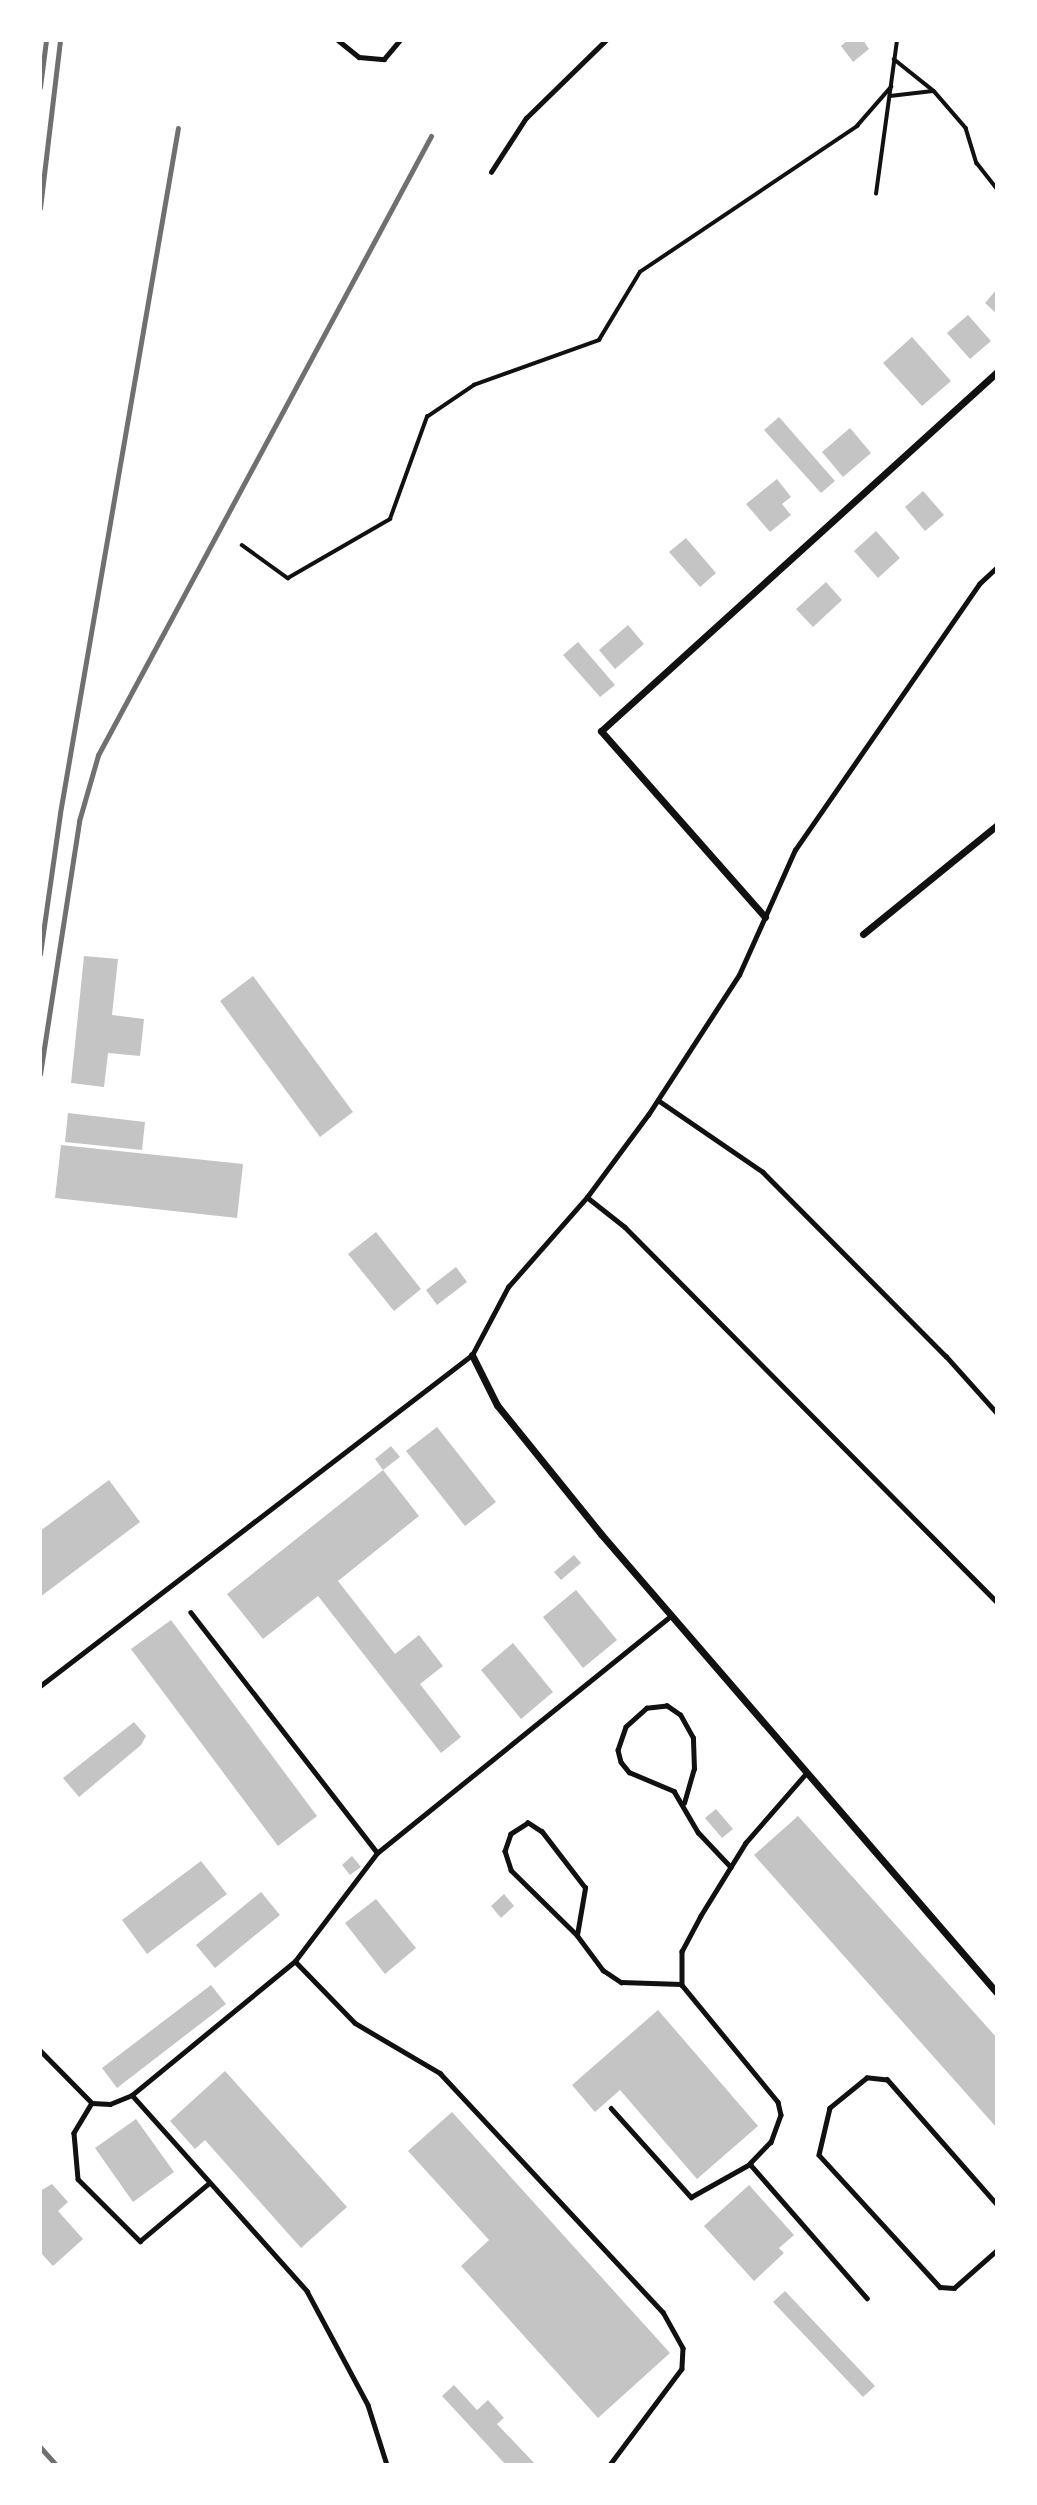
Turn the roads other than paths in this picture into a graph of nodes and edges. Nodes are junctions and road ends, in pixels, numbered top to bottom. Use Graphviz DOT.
graph roads {
  1 [pos="338,40"];
  2 [pos="400,40"];
  3 [pos="606,40"];
  4 [pos="491,172"];
  5 [pos="997,372"];
  6 [pos="997,568"];
  7 [pos="997,825"];
  8 [pos="765,918"];
  9 [pos="863,934"];
  10 [pos="658,1100"];
  11 [pos="587,1197"];
  12 [pos="472,1354"];
  13 [pos="997,1413"];
  14 [pos="997,1602"];
  15 [pos="191,1612"];
  16 [pos="672,1615"];
  17 [pos="40,1686"];
  18 [pos="808,1773"];
  19 [pos="684,1803"];
  20 [pos="377,1853"];
  21 [pos="731,1867"];
  22 [pos="577,1935"];
  23 [pos="295,1961"];
  24 [pos="682,1984"];
  25 [pos="997,1993"];
  26 [pos="40,2050"];
  27 [pos="132,2095"];
  28 [pos="92,2102"];
  29 [pos="611,2108"];
  30 [pos="750,2164"];
  31 [pos="208,2184"];
  32 [pos="997,2205"];
  33 [pos="997,2250"];
  34 [pos="867,2298"];
  35 [pos="387,2465"];
  36 [pos="610,2465"];
  1 -- 2 [label="lane"];
  3 -- 4 [label="lane"];
  5 -- 8 [label="street"];
  6 -- 8 [label="lane"];
  7 -- 9 [label="street"];
  8 -- 10 [label="lane"];
  10 -- 11 [label="lane"];
  10 -- 13 [label="lane"];
  11 -- 12 [label="lane"];
  11 -- 14 [label="lane"];
  12 -- 16 [label="street"];
  12 -- 17 [label="lane"];
  15 -- 20 [label="lane"];
  16 -- 18 [label="street"];
  16 -- 20 [label="lane"];
  18 -- 21 [label="lane"];
  18 -- 25 [label="street"];
  19 -- 19 [label="lane"];
  19 -- 21 [label="lane"];
  20 -- 23 [label="lane"];
  21 -- 24 [label="lane"];
  22 -- 22 [label="lane"];
  22 -- 24 [label="lane"];
  23 -- 27 [label="lane"];
  23 -- 36 [label="lane"];
  24 -- 30 [label="lane"];
  26 -- 28 [label="lane"];
  27 -- 28 [label="lane"];
  27 -- 31 [label="lane"];
  28 -- 31 [label="lane"];
  29 -- 30 [label="lane"];
  30 -- 34 [label="lane"];
  31 -- 35 [label="lane"];
  32 -- 33 [label="lane"];
}
